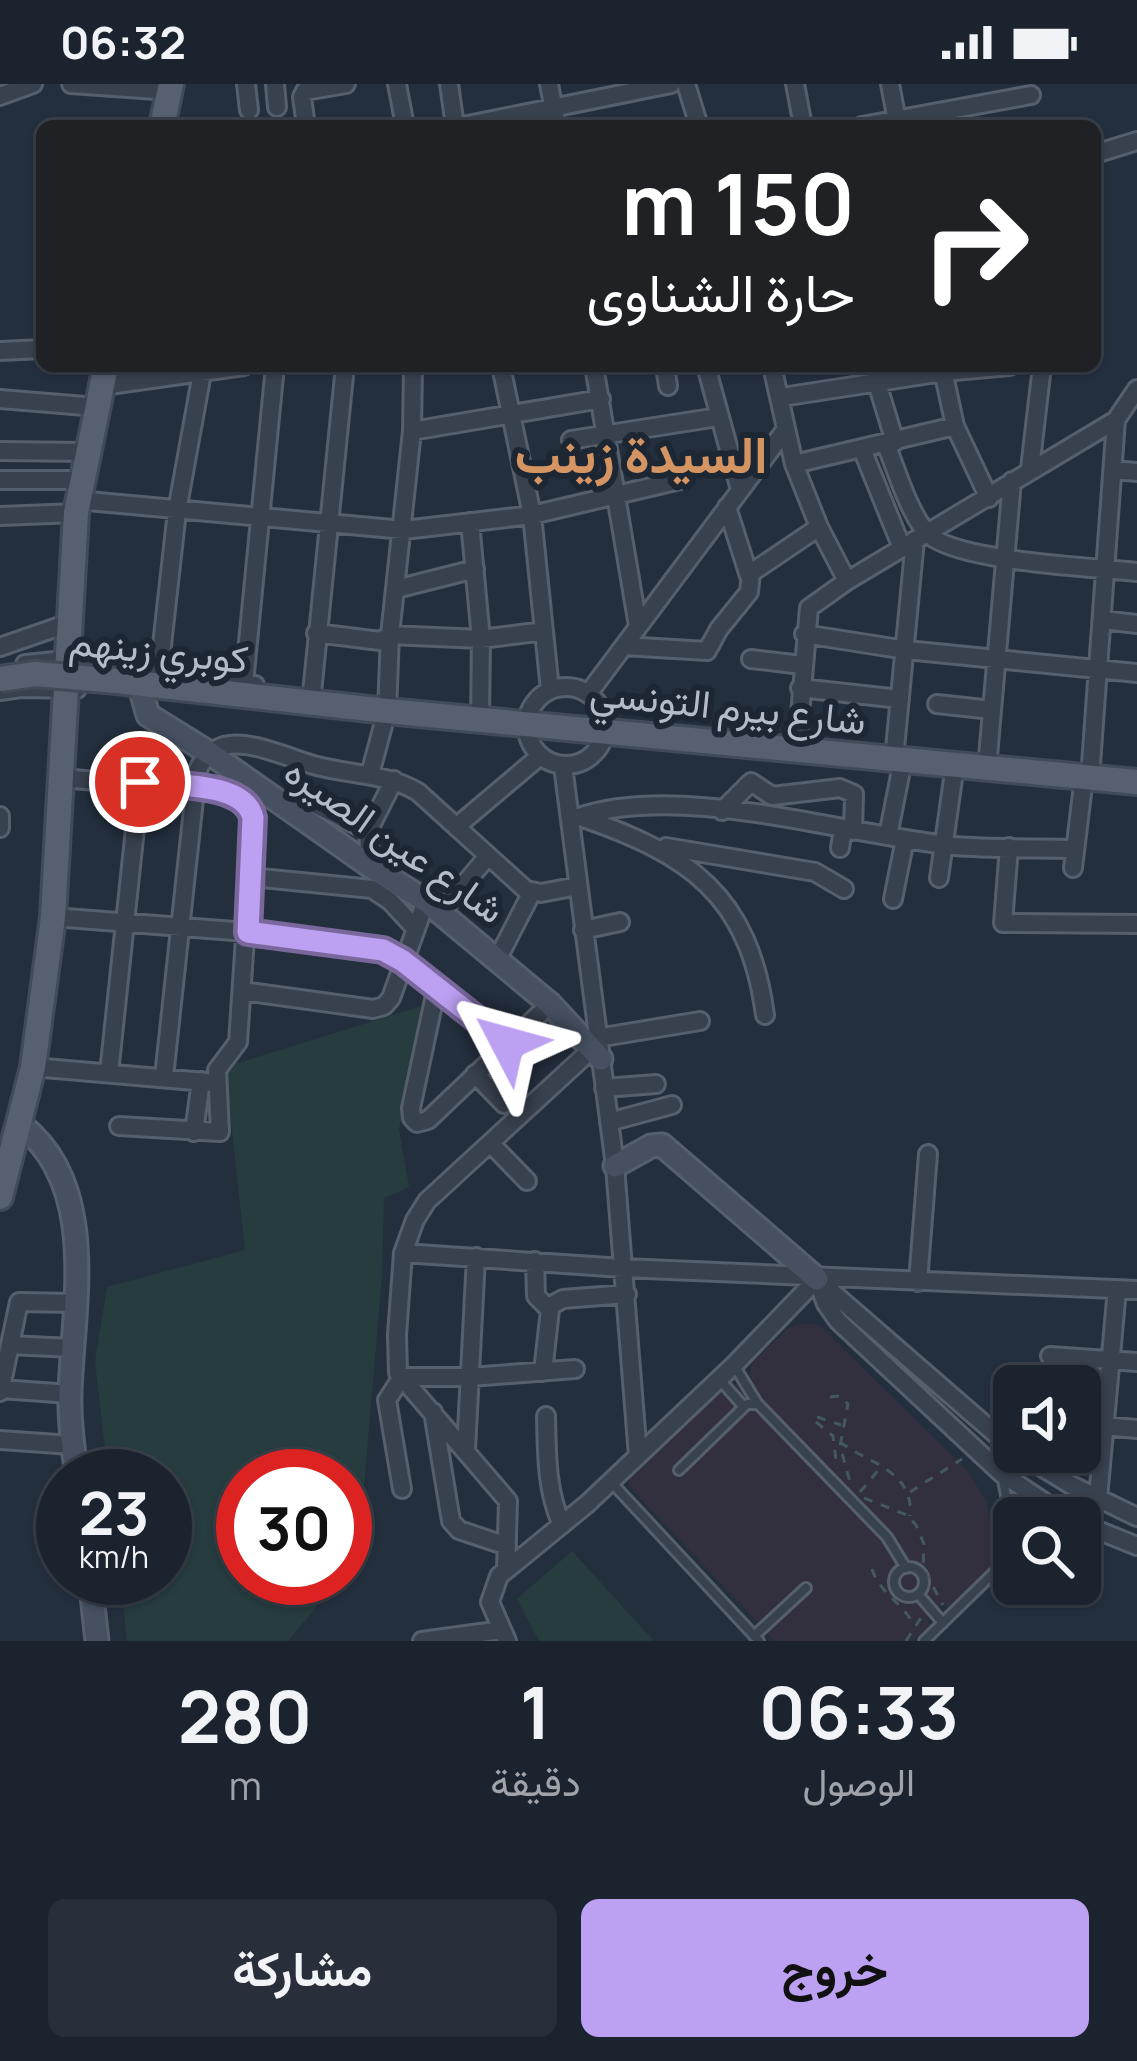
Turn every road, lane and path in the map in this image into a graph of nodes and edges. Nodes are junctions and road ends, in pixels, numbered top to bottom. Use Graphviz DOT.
graph roads {
  1 [pos="33,84"];
  2 [pos="70,84"];
  3 [pos="246,84"];
  4 [pos="275,84"];
  5 [pos="346,84"];
  6 [pos="397,84"];
  7 [pos="449,84"];
  8 [pos="549,84"];
  9 [pos="671,84"];
  10 [pos="686,84"];
  11 [pos="795,84"];
  12 [pos="890,84"];
  13 [pos="99,85"];
  14 [pos="135,86"];
  15 [pos="171,87"];
  16 [pos="0,95"];
  17 [pos="1031,95"];
  18 [pos="277,107"];
  19 [pos="249,110"];
  20 [pos="555,117"];
  21 [pos="163,120"];
  22 [pos="305,120"];
  23 [pos="403,120"];
  24 [pos="458,120"];
  25 [pos="523,120"];
  26 [pos="697,120"];
  27 [pos="802,120"];
  28 [pos="896,120"];
  29 [pos="911,120"];
  30 [pos="1137,142"];
  31 [pos="1101,152"];
  32 [pos="36,349"];
  33 [pos="0,351"];
  34 [pos="208,372"];
  35 [pos="274,372"];
  36 [pos="344,372"];
  37 [pos="413,372"];
  38 [pos="502,372"];
  39 [pos="595,372"];
  40 [pos="666,372"];
  41 [pos="707,372"];
  42 [pos="774,372"];
  43 [pos="928,372"];
  44 [pos="943,372"];
  45 [pos="1041,372"];
  46 [pos="202,373"];
  47 [pos="877,383"];
  48 [pos="102,386"];
  49 [pos="668,386"];
  50 [pos="1137,389"];
  51 [pos="782,397"];
  52 [pos="0,399"];
  53 [pos="601,399"];
  54 [pos="513,416"];
  55 [pos="718,417"];
  56 [pos="1116,420"];
  57 [pos="955,427"];
  58 [pos="786,429"];
  59 [pos="412,431"];
  60 [pos="606,434"];
  61 [pos="571,440"];
  62 [pos="890,443"];
  63 [pos="862,449"];
  64 [pos="0,451"];
  65 [pos="86,452"];
  66 [pos="794,464"];
  67 [pos="1030,469"];
  68 [pos="1113,470"];
  69 [pos="1137,472"];
  70 [pos="0,480"];
  71 [pos="680,480"];
  72 [pos="1012,482"];
  73 [pos="740,490"];
  74 [pos="616,497"];
  75 [pos="78,498"];
  76 [pos="989,498"];
  77 [pos="727,507"];
  78 [pos="177,511"];
  79 [pos="532,515"];
  80 [pos="0,516"];
  81 [pos="262,520"];
  82 [pos="470,522"];
  83 [pos="330,525"];
  84 [pos="819,527"];
  85 [pos="404,530"];
  86 [pos="915,541"];
  87 [pos="1006,558"];
  88 [pos="1106,568"];
  89 [pos="475,569"];
  90 [pos="1137,572"];
  91 [pos="749,576"];
  92 [pos="847,580"];
  93 [pos="396,589"];
  94 [pos="1102,620"];
  95 [pos="69,623"];
  96 [pos="1137,624"];
  97 [pos="638,626"];
  98 [pos="544,631"];
  99 [pos="316,632"];
  100 [pos="390,634"];
  101 [pos="805,634"];
  102 [pos="482,639"];
  103 [pos="624,646"];
  104 [pos="905,650"];
  105 [pos="751,659"];
  106 [pos="996,659"];
  107 [pos="66,660"];
  108 [pos="802,664"];
  109 [pos="1098,669"];
  110 [pos="4,671"];
  111 [pos="159,672"];
  112 [pos="1137,673"];
  113 [pos="244,683"];
  114 [pos="65,688"];
  115 [pos="800,688"];
  116 [pos="550,690"];
  117 [pos="142,694"];
  118 [pos="588,694"];
  119 [pos="900,699"];
  120 [pos="308,702"];
  121 [pos="937,704"];
  122 [pos="992,710"];
  123 [pos="387,711"];
  124 [pos="480,720"];
  125 [pos="526,722"];
  126 [pos="604,730"];
  127 [pos="797,750"];
  128 [pos="211,754"];
  129 [pos="540,756"];
  130 [pos="899,759"];
  131 [pos="955,765"];
  132 [pos="562,766"];
  133 [pos="987,768"];
  134 [pos="370,774"];
  135 [pos="62,778"];
  136 [pos="1087,778"];
  137 [pos="394,780"];
  138 [pos="140,782"];
  139 [pos="1137,782"];
  140 [pos="196,788"];
  141 [pos="299,796"];
  142 [pos="722,811"];
  143 [pos="574,815"];
  144 [pos="0,816"];
  145 [pos="456,826"];
  146 [pos="0,828"];
  147 [pos="368,831"];
  148 [pos="845,836"];
  149 [pos="897,837"];
  150 [pos="648,844"];
  151 [pos="944,844"];
  152 [pos="1009,847"];
  153 [pos="488,856"];
  154 [pos="370,866"];
  155 [pos="251,877"];
  156 [pos="939,878"];
  157 [pos="578,886"];
  158 [pos="844,890"];
  159 [pos="532,892"];
  160 [pos="892,899"];
  161 [pos="434,907"];
  162 [pos="53,917"];
  163 [pos="620,922"];
  164 [pos="124,924"];
  165 [pos="1137,924"];
  166 [pos="181,927"];
  167 [pos="415,928"];
  168 [pos="583,930"];
  169 [pos="248,932"];
  170 [pos="498,958"];
  171 [pos="403,961"];
  172 [pos="436,986"];
  173 [pos="242,991"];
  174 [pos="550,1004"];
  175 [pos="765,1015"];
  176 [pos="700,1021"];
  177 [pos="507,1043"];
  178 [pos="596,1049"];
  179 [pos="33,1067"];
  180 [pos="109,1073"];
  181 [pos="475,1074"];
  182 [pos="164,1077"];
  183 [pos="209,1082"];
  184 [pos="656,1084"];
  185 [pos="604,1088"];
  186 [pos="503,1104"];
  187 [pos="672,1105"];
  188 [pos="609,1122"];
  189 [pos="21,1125"];
  190 [pos="119,1126"];
  191 [pos="194,1132"];
  192 [pos="491,1144"];
  193 [pos="928,1154"];
  194 [pos="615,1166"];
  195 [pos="527,1181"];
  196 [pos="0,1197"];
  197 [pos="403,1253"];
  198 [pos="476,1257"];
  199 [pos="535,1261"];
  200 [pos="622,1268"];
  201 [pos="817,1279"];
  202 [pos="917,1282"];
  203 [pos="1117,1289"];
  204 [pos="1137,1290"];
  205 [pos="627,1294"];
  206 [pos="74,1303"];
  207 [pos="550,1306"];
  208 [pos="10,1345"];
  209 [pos="72,1348"];
  210 [pos="1050,1356"];
  211 [pos="1111,1360"];
  212 [pos="1137,1363"];
  213 [pos="734,1365"];
  214 [pos="574,1370"];
  215 [pos="543,1372"];
  216 [pos="402,1377"];
  217 [pos="470,1377"];
  218 [pos="718,1379"];
  219 [pos="0,1391"];
  220 [pos="70,1394"];
  221 [pos="830,1397"];
  222 [pos="758,1404"];
  223 [pos="744,1407"];
  224 [pos="433,1412"];
  225 [pos="546,1416"];
  226 [pos="843,1426"];
  227 [pos="1101,1426"];
  228 [pos="1105,1426"];
  229 [pos="1137,1429"];
  230 [pos="993,1432"];
  231 [pos="0,1440"];
  232 [pos="840,1442"];
  233 [pos="72,1445"];
  234 [pos="974,1448"];
  235 [pos="73,1449"];
  236 [pos="466,1450"];
  237 [pos="638,1456"];
  238 [pos="883,1466"];
  239 [pos="993,1466"];
  240 [pos="679,1470"];
  241 [pos="1001,1473"];
  242 [pos="1053,1473"];
  243 [pos="611,1481"];
  244 [pos="402,1490"];
  245 [pos="1086,1492"];
  246 [pos="859,1493"];
  247 [pos="908,1493"];
  248 [pos="1006,1497"];
  249 [pos="1038,1497"];
  250 [pos="1060,1497"];
  251 [pos="1086,1497"];
  252 [pos="850,1504"];
  253 [pos="909,1517"];
  254 [pos="1137,1517"];
  255 [pos="562,1526"];
  256 [pos="1101,1531"];
  257 [pos="507,1546"];
  258 [pos="1137,1546"];
  259 [pos="906,1568"];
  260 [pos="872,1569"];
  261 [pos="506,1570"];
  262 [pos="993,1573"];
  263 [pos="924,1575"];
  264 [pos="806,1588"];
  265 [pos="884,1594"];
  266 [pos="918,1594"];
  267 [pos="876,1596"];
  268 [pos="940,1600"];
  269 [pos="93,1605"];
  270 [pos="930,1608"];
  271 [pos="952,1616"];
  272 [pos="943,1623"];
  273 [pos="914,1625"];
  274 [pos="505,1636"];
  275 [pos="757,1638"];
  276 [pos="97,1641"];
  277 [pos="422,1641"];
  278 [pos="906,1641"];
  279 [pos="924,1641"];
  1 -- 16 [label="street"];
  2 -- 13 [label="street"];
  3 -- 19 [label="street"];
  4 -- 18 [label="street"];
  5 -- 22 [label="street"];
  6 -- 23 [label="street"];
  7 -- 24 [label="street"];
  8 -- 20 [label="street"];
  9 -- 20 [label="street"];
  10 -- 26 [label="street"];
  11 -- 27 [label="street"];
  12 -- 28 [label="street"];
  13 -- 14 [label="street"];
  14 -- 15 [label="street"];
  15 -- 21 [label="main road"];
  17 -- 29 [label="street"];
  20 -- 25 [label="street"];
  30 -- 31 [label="street"];
  32 -- 33 [label="street"];
  34 -- 46 [label="street"];
  35 -- 81 [label="street"];
  36 -- 83 [label="street"];
  37 -- 59 [label="street"];
  38 -- 54 [label="street"];
  39 -- 53 [label="street"];
  40 -- 49 [label="street"];
  41 -- 55 [label="street"];
  42 -- 51 [label="street"];
  43 -- 47 [label="street"];
  44 -- 57 [label="street"];
  45 -- 67 [label="street"];
  46 -- 48 [label="street"];
  46 -- 78 [label="street"];
  47 -- 51 [label="street"];
  47 -- 62 [label="street"];
  48 -- 52 [label="street"];
  48 -- 65 [label="main road"];
  50 -- 56 [label="street"];
  51 -- 58 [label="street"];
  53 -- 54 [label="street"];
  53 -- 60 [label="street"];
  54 -- 59 [label="street"];
  54 -- 79 [label="street"];
  55 -- 60 [label="street"];
  55 -- 73 [label="street"];
  56 -- 67 [label="street"];
  56 -- 68 [label="street"];
  57 -- 62 [label="street"];
  57 -- 76 [label="street"];
  58 -- 66 [label="street"];
  58 -- 73 [label="street"];
  59 -- 85 [label="street"];
  60 -- 61 [label="street"];
  60 -- 74 [label="street"];
  62 -- 63 [label="street"];
  62 -- 86 [label="street"];
  63 -- 66 [label="street"];
  63 -- 86 [label="street"];
  64 -- 65 [label="street"];
  65 -- 75 [label="main road"];
  66 -- 84 [label="street"];
  67 -- 72 [label="street"];
  68 -- 69 [label="street"];
  68 -- 88 [label="street"];
  70 -- 75 [label="street"];
  71 -- 74 [label="street"];
  72 -- 76 [label="street"];
  72 -- 87 [label="street"];
  73 -- 77 [label="street"];
  74 -- 79 [label="street"];
  74 -- 97 [label="street"];
  75 -- 78 [label="street"];
  75 -- 80 [label="street"];
  75 -- 95 [label="main road"];
  76 -- 86 [label="street"];
  77 -- 91 [label="street"];
  77 -- 97 [label="street"];
  78 -- 81 [label="street"];
  78 -- 111 [label="street"];
  79 -- 82 [label="street"];
  79 -- 98 [label="street"];
  81 -- 83 [label="street"];
  81 -- 113 [label="street"];
  82 -- 85 [label="street"];
  82 -- 89 [label="street"];
  83 -- 85 [label="street"];
  83 -- 99 [label="street"];
  84 -- 91 [label="street"];
  84 -- 92 [label="street"];
  85 -- 93 [label="street"];
  86 -- 87 [label="street"];
  86 -- 92 [label="street"];
  86 -- 104 [label="street"];
  87 -- 88 [label="street"];
  87 -- 106 [label="street"];
  88 -- 90 [label="street"];
  88 -- 94 [label="street"];
  89 -- 93 [label="street"];
  89 -- 102 [label="street"];
  91 -- 103 [label="street"];
  92 -- 101 [label="street"];
  93 -- 100 [label="street"];
  94 -- 96 [label="street"];
  94 -- 109 [label="street"];
  95 -- 107 [label="main road"];
  95 -- 110 [label="street"];
  97 -- 103 [label="street"];
  98 -- 102 [label="street"];
  98 -- 116 [label="street"];
  99 -- 100 [label="street"];
  99 -- 120 [label="street"];
  100 -- 102 [label="street"];
  100 -- 123 [label="street"];
  101 -- 104 [label="street"];
  101 -- 108 [label="street"];
  102 -- 124 [label="street"];
  103 -- 118 [label="street"];
  104 -- 106 [label="street"];
  104 -- 119 [label="street"];
  105 -- 108 [label="street"];
  106 -- 109 [label="street"];
  106 -- 122 [label="street"];
  107 -- 110 [label="street, شارع بيرم التونسي"];
  107 -- 111 [label="street, شارع بيرم التونسي"];
  107 -- 114 [label="main road"];
  108 -- 115 [label="street"];
  109 -- 112 [label="street"];
  109 -- 136 [label="street"];
  110 -- 114 [label="street, شارع بيرم التونسي"];
  110 -- 120 [label="main road, كوبري زينهم, bridge"];
  111 -- 113 [label="street, شارع بيرم التونسي"];
  113 -- 120 [label="street, شارع بيرم التونسي"];
  114 -- 117 [label="street, شارع بيرم التونسي"];
  114 -- 135 [label="main road"];
  115 -- 119 [label="street"];
  115 -- 127 [label="street"];
  116 -- 118 [label="street"];
  116 -- 125 [label="street"];
  117 -- 120 [label="street, شارع بيرم التونسي"];
  117 -- 128 [label="street, شارع عين الصيره"];
  118 -- 126 [label="street"];
  119 -- 130 [label="street"];
  120 -- 123 [label="main road, شارع بيرم التونسي"];
  121 -- 122 [label="street"];
  122 -- 133 [label="street"];
  123 -- 124 [label="main road, شارع بيرم التونسي"];
  123 -- 134 [label="street"];
  124 -- 125 [label="main road, شارع بيرم التونسي"];
  125 -- 126 [label="main road, شارع بيرم التونسي"];
  125 -- 129 [label="street"];
  126 -- 127 [label="main road, شارع بيرم التونسي"];
  126 -- 132 [label="street"];
  127 -- 130 [label="main road, شارع بيرم التونسي"];
  128 -- 134 [label="street"];
  128 -- 140 [label="street"];
  128 -- 154 [label="street, شارع عين الصيره"];
  129 -- 132 [label="street"];
  129 -- 145 [label="street"];
  130 -- 131 [label="main road, شارع بيرم التونسي"];
  130 -- 149 [label="street"];
  131 -- 133 [label="main road, شارع بيرم التونسي"];
  131 -- 151 [label="street"];
  132 -- 143 [label="street"];
  133 -- 136 [label="main road, شارع بيرم التونسي"];
  134 -- 137 [label="street"];
  135 -- 138 [label="street"];
  135 -- 162 [label="main road"];
  136 -- 139 [label="main road, شارع بيرم التونسي"];
  136 -- 152 [label="street"];
  137 -- 145 [label="street"];
  137 -- 147 [label="street"];
  138 -- 140 [label="street"];
  138 -- 164 [label="street"];
  140 -- 155 [label="street"];
  140 -- 166 [label="street"];
  141 -- 147 [label="street"];
  142 -- 143 [label="street"];
  142 -- 148 [label="street"];
  142 -- 148 [label="street"];
  143 -- 150 [label="street"];
  143 -- 157 [label="street"];
  144 -- 146 [label="street"];
  145 -- 153 [label="street"];
  147 -- 154 [label="street"];
  148 -- 149 [label="street"];
  149 -- 151 [label="street"];
  149 -- 160 [label="street"];
  150 -- 158 [label="street"];
  150 -- 175 [label="street"];
  151 -- 152 [label="street"];
  151 -- 156 [label="street"];
  152 -- 165 [label="street"];
  153 -- 159 [label="street"];
  153 -- 161 [label="street"];
  154 -- 161 [label="street, شارع عين الصيره"];
  155 -- 167 [label="street"];
  155 -- 169 [label="street"];
  157 -- 159 [label="street"];
  157 -- 168 [label="street"];
  159 -- 170 [label="street"];
  161 -- 167 [label="street"];
  161 -- 170 [label="street, شارع عين الصيره"];
  162 -- 164 [label="street"];
  162 -- 179 [label="main road"];
  163 -- 168 [label="street"];
  164 -- 166 [label="street"];
  164 -- 180 [label="street"];
  166 -- 169 [label="street"];
  166 -- 182 [label="street"];
  167 -- 171 [label="street"];
  168 -- 178 [label="street"];
  169 -- 171 [label="street"];
  169 -- 173 [label="street"];
  170 -- 174 [label="street, شارع عين الصيره"];
  171 -- 172 [label="street"];
  171 -- 173 [label="street"];
  172 -- 177 [label="street"];
  172 -- 181 [label="street"];
  173 -- 183 [label="street"];
  174 -- 177 [label="street"];
  174 -- 178 [label="street, شارع عين الصيره"];
  176 -- 178 [label="street"];
  177 -- 181 [label="street"];
  178 -- 185 [label="street"];
  178 -- 192 [label="street"];
  179 -- 180 [label="street"];
  179 -- 189 [label="main road"];
  180 -- 182 [label="street"];
  181 -- 186 [label="street"];
  182 -- 183 [label="street"];
  183 -- 191 [label="street"];
  183 -- 191 [label="street"];
  184 -- 185 [label="street"];
  185 -- 188 [label="street"];
  187 -- 188 [label="street"];
  188 -- 194 [label="street"];
  189 -- 196 [label="main road"];
  189 -- 206 [label="street"];
  190 -- 191 [label="street"];
  192 -- 195 [label="street"];
  192 -- 197 [label="street"];
  193 -- 202 [label="street"];
  194 -- 200 [label="street"];
  194 -- 201 [label="street"];
  197 -- 198 [label="street"];
  197 -- 216 [label="street"];
  198 -- 199 [label="street"];
  198 -- 217 [label="street"];
  199 -- 200 [label="street"];
  199 -- 207 [label="street"];
  200 -- 201 [label="street"];
  200 -- 205 [label="street"];
  201 -- 202 [label="street"];
  201 -- 213 [label="street"];
  201 -- 230 [label="street"];
  201 -- 234 [label="street"];
  202 -- 203 [label="street"];
  203 -- 204 [label="street"];
  203 -- 211 [label="street"];
  205 -- 207 [label="street"];
  205 -- 237 [label="street"];
  206 -- 208 [label="street"];
  206 -- 209 [label="street"];
  207 -- 215 [label="street"];
  208 -- 209 [label="street"];
  208 -- 219 [label="street"];
  209 -- 220 [label="street"];
  210 -- 211 [label="street"];
  211 -- 212 [label="street"];
  211 -- 228 [label="street"];
  213 -- 218 [label="street"];
  213 -- 222 [label="lane"];
  214 -- 215 [label="street"];
  215 -- 217 [label="street"];
  216 -- 217 [label="street"];
  216 -- 224 [label="street"];
  216 -- 244 [label="street"];
  217 -- 236 [label="street"];
  218 -- 223 [label="lane"];
  218 -- 237 [label="street"];
  219 -- 220 [label="street"];
  220 -- 233 [label="street"];
  221 -- 226 [label="path"];
  222 -- 223 [label="lane"];
  222 -- 252 [label="lane"];
  223 -- 240 [label="lane"];
  224 -- 236 [label="street"];
  224 -- 257 [label="street"];
  225 -- 255 [label="street"];
  226 -- 232 [label="path"];
  226 -- 252 [label="path"];
  227 -- 228 [label="street"];
  228 -- 229 [label="street"];
  228 -- 245 [label="street"];
  231 -- 233 [label="street"];
  232 -- 238 [label="path"];
  232 -- 246 [label="path"];
  233 -- 235 [label="street"];
  234 -- 239 [label="street"];
  234 -- 247 [label="path"];
  236 -- 257 [label="street"];
  237 -- 243 [label="street"];
  238 -- 246 [label="path"];
  238 -- 247 [label="path"];
  241 -- 248 [label="lane"];
  241 -- 249 [label="street"];
  242 -- 245 [label="street"];
  243 -- 255 [label="street"];
  243 -- 275 [label="lane"];
  245 -- 250 [label="street"];
  245 -- 251 [label="street"];
  245 -- 254 [label="street"];
  246 -- 253 [label="path"];
  247 -- 253 [label="path"];
  252 -- 259 [label="lane"];
  253 -- 263 [label="path"];
  255 -- 261 [label="street"];
  256 -- 258 [label="street"];
  257 -- 261 [label="street"];
  259 -- 263 [label="lane"];
  259 -- 266 [label="lane"];
  260 -- 265 [label="path"];
  261 -- 274 [label="street"];
  262 -- 271 [label="lane"];
  263 -- 266 [label="lane"];
  263 -- 268 [label="path"];
  264 -- 275 [label="lane"];
  265 -- 267 [label="path"];
  265 -- 273 [label="path"];
  266 -- 270 [label="lane"];
  268 -- 270 [label="path"];
  268 -- 271 [label="path"];
  269 -- 276 [label="street"];
  270 -- 272 [label="lane"];
  270 -- 273 [label="path"];
  271 -- 272 [label="lane"];
  272 -- 279 [label="lane"];
  273 -- 278 [label="path"];
  274 -- 277 [label="street"];
}
